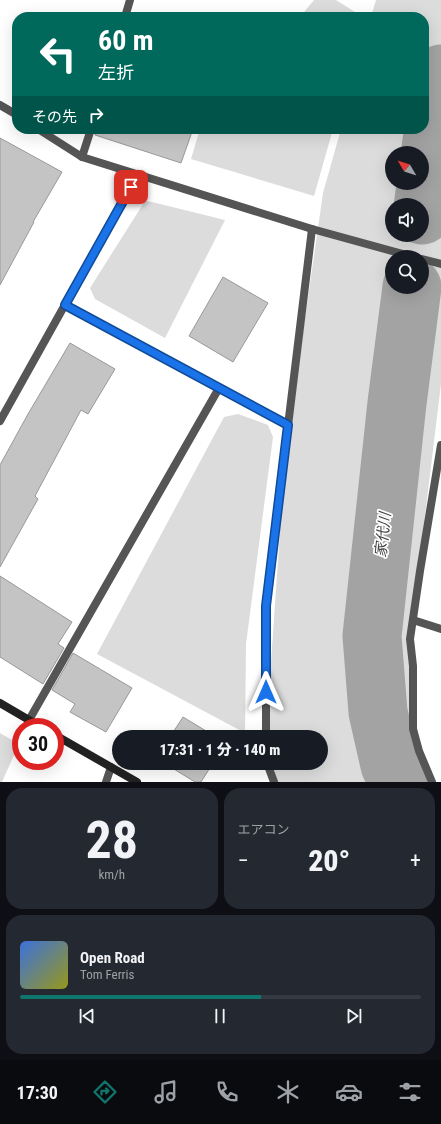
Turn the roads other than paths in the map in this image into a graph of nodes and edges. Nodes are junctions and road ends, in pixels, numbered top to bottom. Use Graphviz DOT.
graph roads {
  1 [pos="130,0"];
  2 [pos="126,12"];
  3 [pos="0,105"];
  4 [pos="12,113"];
  5 [pos="46,134"];
  6 [pos="89,134"];
  7 [pos="82,157"];
  8 [pos="138,174"];
  9 [pos="312,229"];
  10 [pos="388,250"];
  11 [pos="429,261"];
  12 [pos="441,264"];
  13 [pos="65,305"];
  14 [pos="219,388"];
  15 [pos="0,421"];
  16 [pos="288,425"];
  17 [pos="441,445"];
  18 [pos="413,620"];
  19 [pos="441,629"];
  20 [pos="0,704"];
  21 [pos="25,718"];
  22 [pos="30,718"];
  23 [pos="266,730"];
  24 [pos="64,740"];
  25 [pos="111,767"];
  26 [pos="270,770"];
  27 [pos="106,782"];
  28 [pos="137,782"];
  29 [pos="274,782"];
  30 [pos="432,782"];
  1 -- 2 [label="street"];
  3 -- 4 [label="street"];
  5 -- 7 [label="street"];
  6 -- 7 [label="street"];
  7 -- 8 [label="street"];
  8 -- 9 [label="street"];
  8 -- 13 [label="street"];
  9 -- 10 [label="street"];
  9 -- 16 [label="street"];
  11 -- 12 [label="street"];
  13 -- 14 [label="street"];
  13 -- 15 [label="street"];
  14 -- 16 [label="street"];
  14 -- 22 [label="street"];
  16 -- 23 [label="street"];
  17 -- 18 [label="street"];
  18 -- 19 [label="street"];
  18 -- 30 [label="street"];
  20 -- 21 [label="street"];
  24 -- 25 [label="street"];
  25 -- 27 [label="street"];
  25 -- 28 [label="street"];
  26 -- 29 [label="street"];
}
